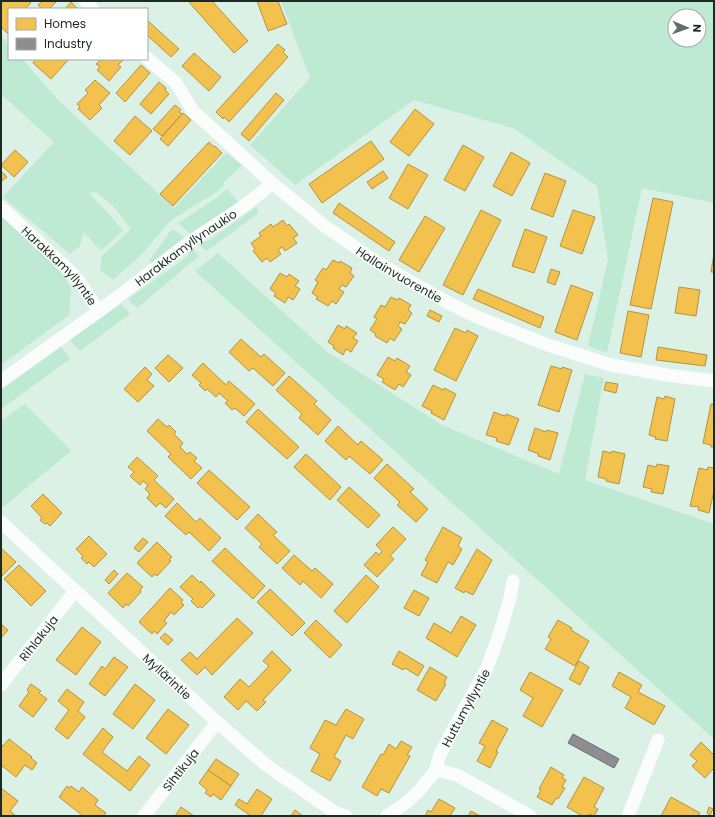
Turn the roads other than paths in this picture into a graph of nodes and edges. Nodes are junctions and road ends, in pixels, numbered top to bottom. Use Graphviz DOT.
graph roads {
  1 [pos="148,59"];
  2 [pos="272,183"];
  3 [pos="1,207"];
  4 [pos="99,310"];
  5 [pos="1,381"];
  6 [pos="714,381"];
  7 [pos="1,522"];
  8 [pos="513,581"];
  9 [pos="75,591"];
  10 [pos="1,685"];
  11 [pos="217,722"];
  12 [pos="658,740"];
  13 [pos="436,770"];
  14 [pos="144,816"];
  15 [pos="346,816"];
  16 [pos="387,816"];
  17 [pos="530,816"];
  18 [pos="628,816"];
  1 -- 2 [label="street, Hallainvuorentie"];
  2 -- 4 [label="street, Harakkamyllynaukio"];
  2 -- 6 [label="street, Hallainvuorentie"];
  3 -- 4 [label="street, Harakkamyllyntie"];
  4 -- 5 [label="street, Harakkamyllyntie"];
  7 -- 9 [label="street, Myllärintie"];
  8 -- 13 [label="street, Huttumyllyntie"];
  9 -- 10 [label="street, Rihlakuja"];
  9 -- 11 [label="street, Myllärintie"];
  11 -- 14 [label="street, Sihtikuja"];
  11 -- 15 [label="street, Myllärintie"];
  12 -- 18 [label="street"];
  13 -- 16 [label="street, Huttumyllyntie"];
  13 -- 17 [label="street"];
}
